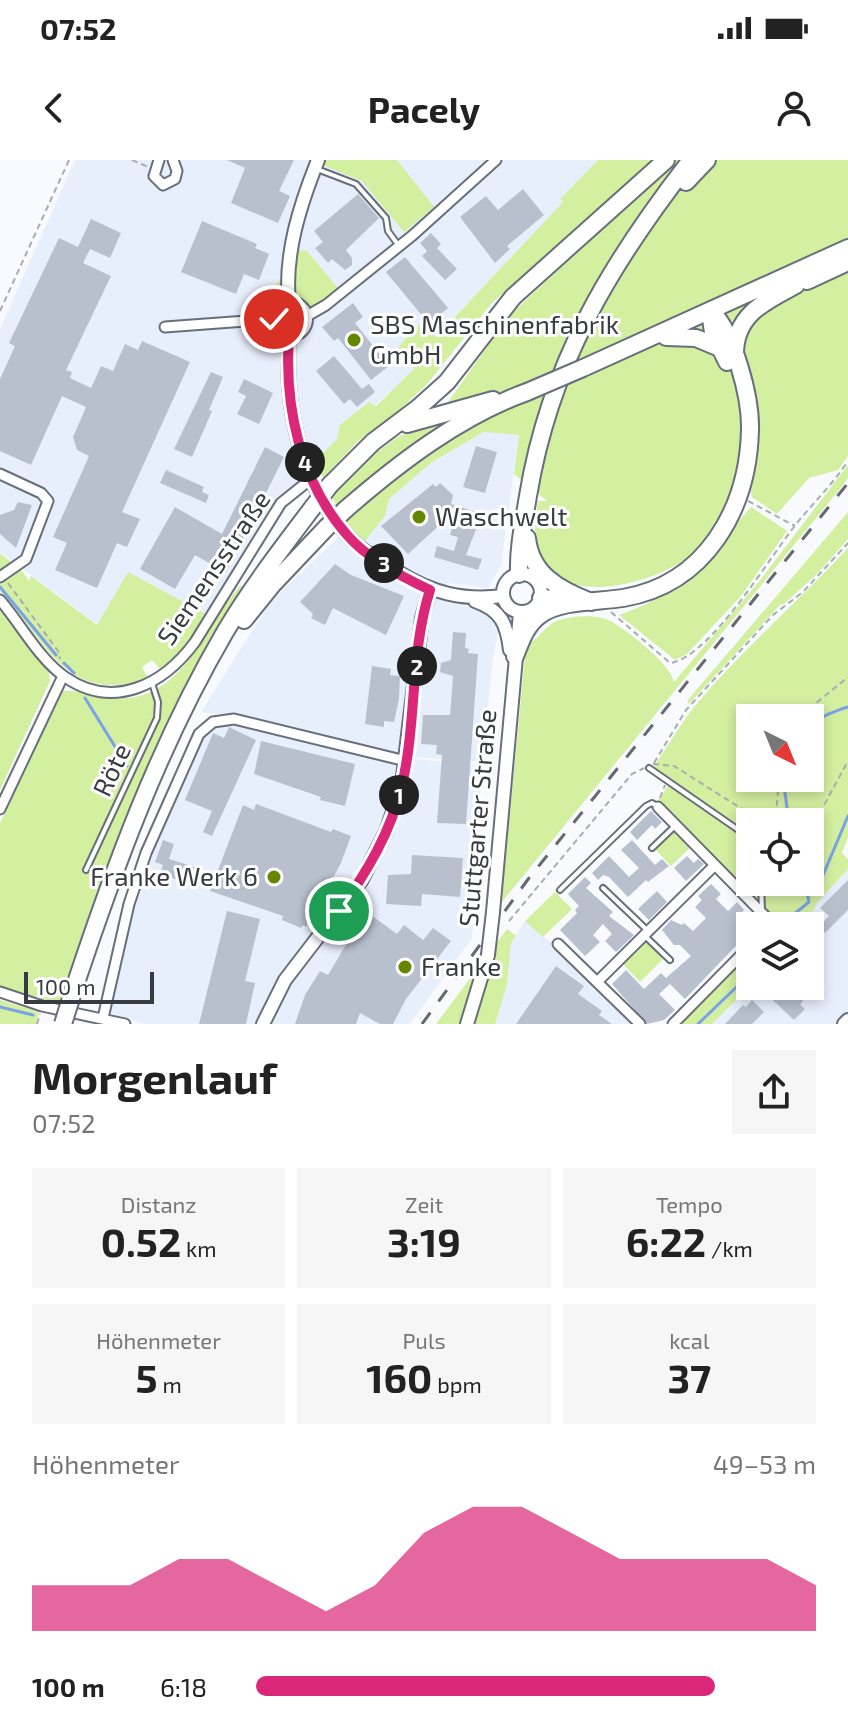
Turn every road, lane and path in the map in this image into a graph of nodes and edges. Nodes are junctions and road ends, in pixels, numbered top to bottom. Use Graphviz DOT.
graph roads {
  1 [pos="69,160"];
  2 [pos="132,160"];
  3 [pos="173,160"];
  4 [pos="496,160"];
  5 [pos="666,160"];
  6 [pos="691,160"];
  7 [pos="707,160"];
  8 [pos="316,164"];
  9 [pos="158,165"];
  10 [pos="399,246"];
  11 [pos="848,248"];
  12 [pos="621,255"];
  13 [pos="848,262"];
  14 [pos="796,285"];
  15 [pos="289,303"];
  16 [pos="0,311"];
  17 [pos="712,314"];
  18 [pos="307,316"];
  19 [pos="274,319"];
  20 [pos="165,327"];
  21 [pos="289,336"];
  22 [pos="666,337"];
  23 [pos="720,348"];
  24 [pos="612,356"];
  25 [pos="735,359"];
  26 [pos="520,394"];
  27 [pos="373,442"];
  28 [pos="748,448"];
  29 [pos="848,461"];
  30 [pos="0,474"];
  31 [pos="311,479"];
  32 [pos="740,498"];
  33 [pos="526,511"];
  34 [pos="795,526"];
  35 [pos="848,543"];
  36 [pos="519,574"];
  37 [pos="0,576"];
  38 [pos="430,590"];
  39 [pos="503,596"];
  40 [pos="541,598"];
  41 [pos="469,599"];
  42 [pos="0,600"];
  43 [pos="593,602"];
  44 [pos="611,612"];
  45 [pos="520,613"];
  46 [pos="515,656"];
  47 [pos="56,668"];
  48 [pos="63,676"];
  49 [pos="848,677"];
  50 [pos="513,679"];
  51 [pos="152,683"];
  52 [pos="195,690"];
  53 [pos="815,704"];
  54 [pos="406,761"];
  55 [pos="848,761"];
  56 [pos="654,763"];
  57 [pos="649,768"];
  58 [pos="666,780"];
  59 [pos="658,807"];
  60 [pos="739,808"];
  61 [pos="822,808"];
  62 [pos="0,809"];
  63 [pos="675,826"];
  64 [pos="736,828"];
  65 [pos="652,848"];
  66 [pos="715,865"];
  67 [pos="86,870"];
  68 [pos="603,888"];
  69 [pos="560,890"];
  70 [pos="760,912"];
  71 [pos="509,921"];
  72 [pos="647,934"];
  73 [pos="558,944"];
  74 [pos="670,960"];
  75 [pos="736,960"];
  76 [pos="597,982"];
  77 [pos="0,992"];
  78 [pos="103,1018"];
  79 [pos="63,1024"];
  80 [pos="125,1024"];
  81 [pos="263,1024"];
  82 [pos="467,1024"];
  83 [pos="640,1024"];
  84 [pos="673,1024"];
  1 -- 16 [label="path"];
  2 -- 9 [label="path"];
  3 -- 9 [label="street"];
  4 -- 10 [label="street"];
  5 -- 27 [label="highway"];
  6 -- 12 [label="highway"];
  7 -- 12 [label="highway"];
  8 -- 10 [label="lane"];
  8 -- 15 [label="street"];
  10 -- 18 [label="street"];
  11 -- 17 [label="highway"];
  12 -- 33 [label="highway"];
  13 -- 14 [label="highway"];
  14 -- 17 [label="highway"];
  14 -- 25 [label="highway"];
  15 -- 18 [label="street"];
  15 -- 19 [label="street"];
  17 -- 22 [label="highway"];
  17 -- 23 [label="highway"];
  17 -- 24 [label="highway"];
  17 -- 25 [label="highway"];
  18 -- 21 [label="street"];
  19 -- 20 [label="street"];
  19 -- 21 [label="street"];
  21 -- 31 [label="street"];
  22 -- 23 [label="highway"];
  22 -- 24 [label="highway"];
  23 -- 28 [label="highway"];
  24 -- 26 [label="highway, bridge"];
  25 -- 28 [label="highway"];
  26 -- 27 [label="highway"];
  26 -- 52 [label="highway, bridge"];
  27 -- 52 [label="highway, bridge"];
  28 -- 32 [label="highway"];
  29 -- 34 [label="path"];
  30 -- 37 [label="street"];
  31 -- 38 [label="street"];
  31 -- 51 [label="street, Siemensstraße"];
  32 -- 34 [label="path"];
  32 -- 43 [label="highway"];
  33 -- 36 [label="highway"];
  33 -- 43 [label="highway"];
  34 -- 44 [label="path"];
  35 -- 56 [label="path"];
  36 -- 39 [label="street"];
  36 -- 40 [label="street"];
  37 -- 47 [label="path"];
  38 -- 41 [label="street"];
  38 -- 54 [label="street"];
  39 -- 41 [label="street"];
  39 -- 45 [label="street"];
  40 -- 43 [label="highway"];
  40 -- 45 [label="street"];
  41 -- 50 [label="street"];
  42 -- 47 [label="street"];
  43 -- 46 [label="highway"];
  45 -- 46 [label="street, Stuttgarter Straße"];
  46 -- 50 [label="street, Stuttgarter Straße"];
  47 -- 48 [label="street"];
  48 -- 51 [label="street, Siemensstraße"];
  48 -- 62 [label="street"];
  49 -- 53 [label="path"];
  50 -- 82 [label="street, Stuttgarter Straße, bridge"];
  51 -- 67 [label="lane, Röte"];
  52 -- 79 [label="highway, bridge"];
  54 -- 78 [label="street"];
  54 -- 81 [label="street"];
  55 -- 61 [label="path"];
  56 -- 57 [label="path"];
  56 -- 60 [label="path"];
  57 -- 58 [label="lane"];
  57 -- 71 [label="path"];
  58 -- 59 [label="path"];
  58 -- 64 [label="lane"];
  59 -- 63 [label="street"];
  59 -- 69 [label="lane"];
  63 -- 65 [label="lane"];
  63 -- 66 [label="street"];
  66 -- 70 [label="street"];
  66 -- 72 [label="street"];
  68 -- 72 [label="lane"];
  72 -- 74 [label="lane"];
  72 -- 76 [label="street"];
  73 -- 76 [label="street"];
  75 -- 84 [label="street"];
  76 -- 83 [label="street"];
  77 -- 78 [label="street"];
  78 -- 80 [label="street"];
}
